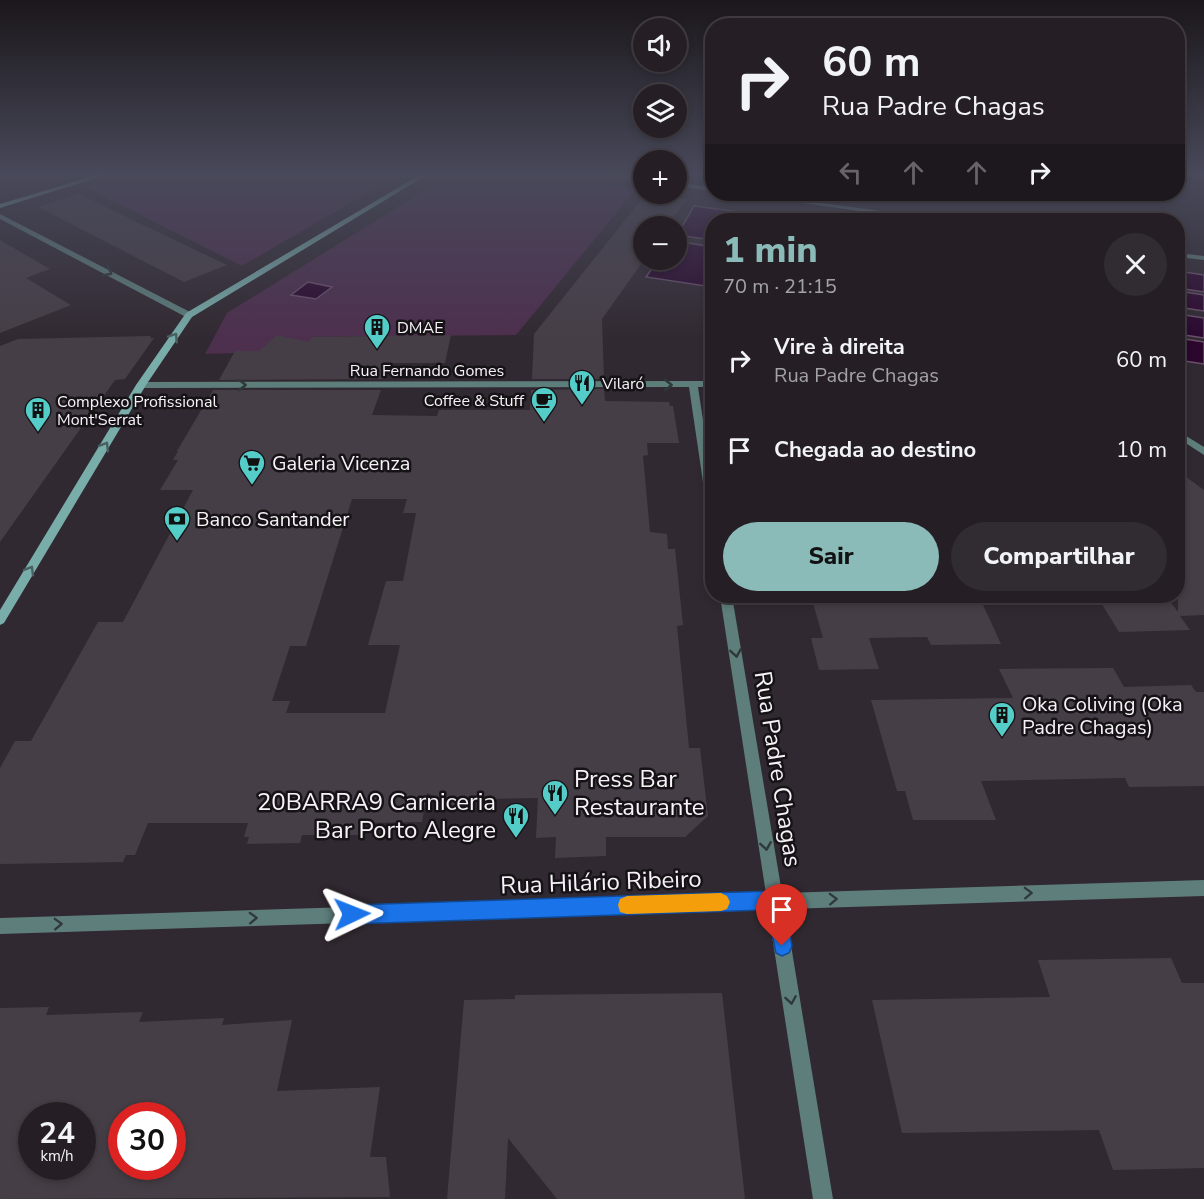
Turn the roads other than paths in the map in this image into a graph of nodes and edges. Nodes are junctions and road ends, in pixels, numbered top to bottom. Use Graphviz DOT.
graph roads {
  1 [pos="25,229"];
  2 [pos="333,229"];
  3 [pos="1185,256"];
  4 [pos="1204,258"];
  5 [pos="189,315"];
  6 [pos="705,384"];
  7 [pos="141,385"];
  8 [pos="693,385"];
  9 [pos="1185,439"];
  10 [pos="1204,452"];
  11 [pos="705,463"];
  12 [pos="727,603"];
  13 [pos="0,620"];
  14 [pos="1204,888"];
  15 [pos="775,900"];
  16 [pos="0,926"];
  17 [pos="824,1199"];
  1 -- 5 [label="street, one-way"];
  2 -- 5 [label="main road"];
  3 -- 4 [label="street"];
  7 -- 5 [label="main road, one-way"];
  6 -- 8 [label="street, Rua Fernando Gomes"];
  7 -- 8 [label="street, Rua Fernando Gomes, one-way"];
  13 -- 7 [label="main road, one-way"];
  8 -- 11 [label="street"];
  9 -- 10 [label="street"];
  12 -- 15 [label="street, Rua Padre Chagas, one-way"];
  15 -- 14 [label="street, Rua Hilário Ribeiro, one-way"];
  16 -- 15 [label="street, Rua Hilário Ribeiro, one-way"];
  15 -- 17 [label="street, Rua Padre Chagas, one-way"];
}
